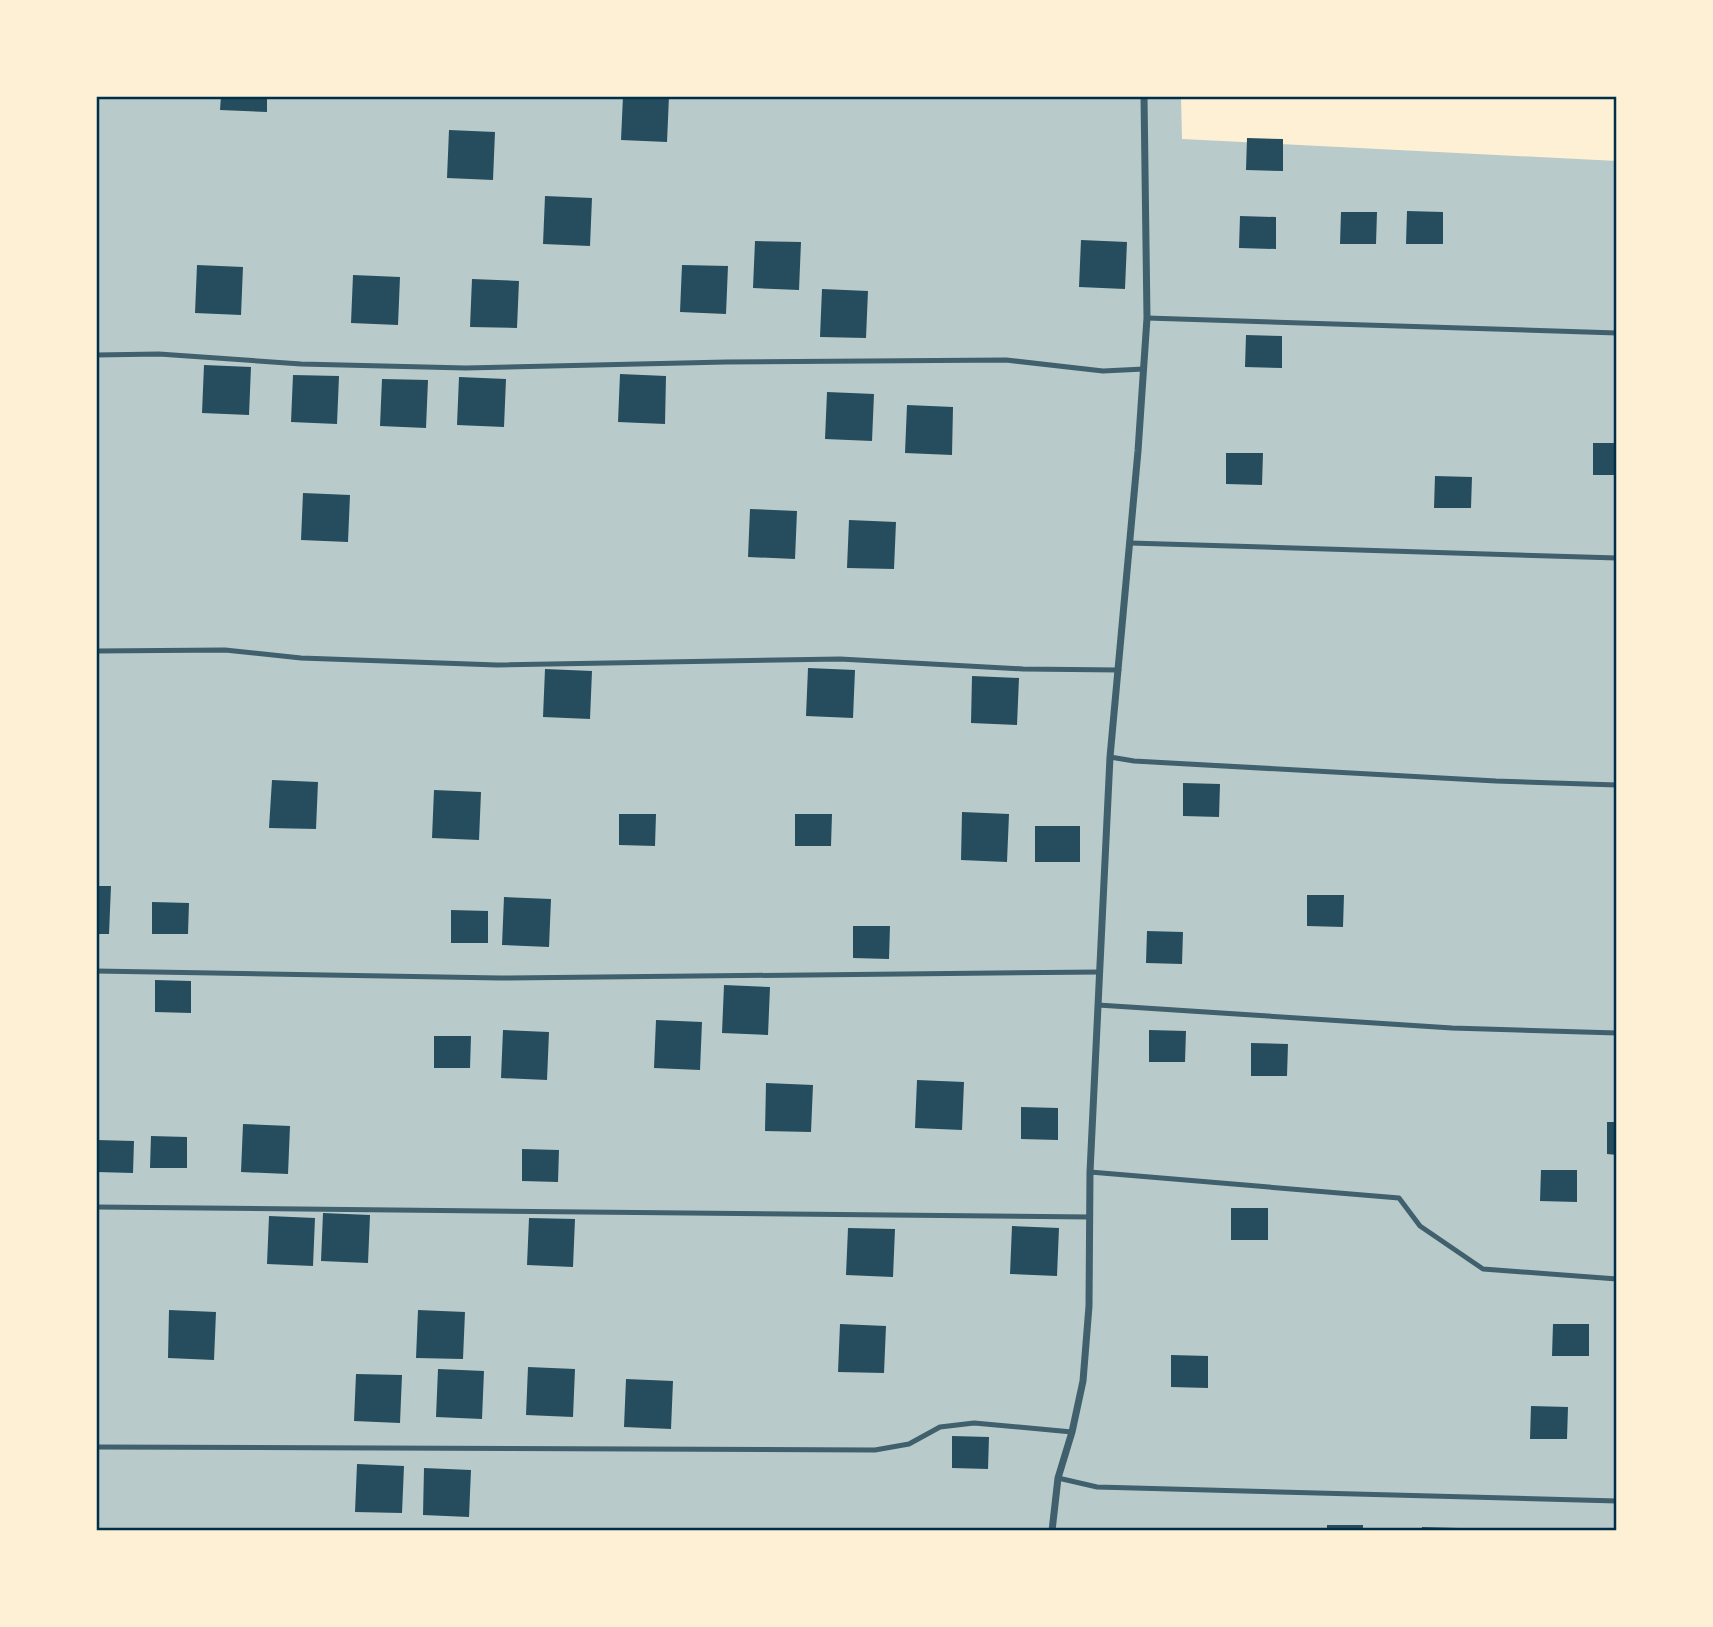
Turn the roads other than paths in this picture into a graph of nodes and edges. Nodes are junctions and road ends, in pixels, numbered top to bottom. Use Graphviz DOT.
graph roads {
  1 [pos="1144,96"];
  2 [pos="1147,318"];
  3 [pos="1617,333"];
  4 [pos="96,355"];
  5 [pos="1143,369"];
  6 [pos="1130,543"];
  7 [pos="1617,558"];
  8 [pos="96,651"];
  9 [pos="1119,670"];
  10 [pos="1110,757"];
  11 [pos="1617,785"];
  12 [pos="96,971"];
  13 [pos="1100,972"];
  14 [pos="1098,1005"];
  15 [pos="1617,1033"];
  16 [pos="1090,1172"];
  17 [pos="96,1207"];
  18 [pos="1090,1217"];
  19 [pos="1617,1279"];
  20 [pos="1072,1432"];
  21 [pos="96,1447"];
  22 [pos="1058,1478"];
  23 [pos="1617,1501"];
  24 [pos="1052,1531"];
  1 -- 2 [label="street"];
  2 -- 3 [label="lane"];
  2 -- 5 [label="street"];
  4 -- 5 [label="lane"];
  5 -- 6 [label="street"];
  6 -- 7 [label="lane"];
  6 -- 9 [label="street"];
  8 -- 9 [label="lane"];
  9 -- 10 [label="street"];
  10 -- 11 [label="lane"];
  10 -- 13 [label="street"];
  12 -- 13 [label="lane"];
  13 -- 14 [label="street"];
  14 -- 15 [label="lane"];
  14 -- 16 [label="street"];
  16 -- 18 [label="street"];
  16 -- 19 [label="lane"];
  17 -- 18 [label="lane"];
  18 -- 20 [label="street"];
  20 -- 21 [label="lane"];
  20 -- 22 [label="street"];
  22 -- 23 [label="lane"];
  22 -- 24 [label="street"];
}
